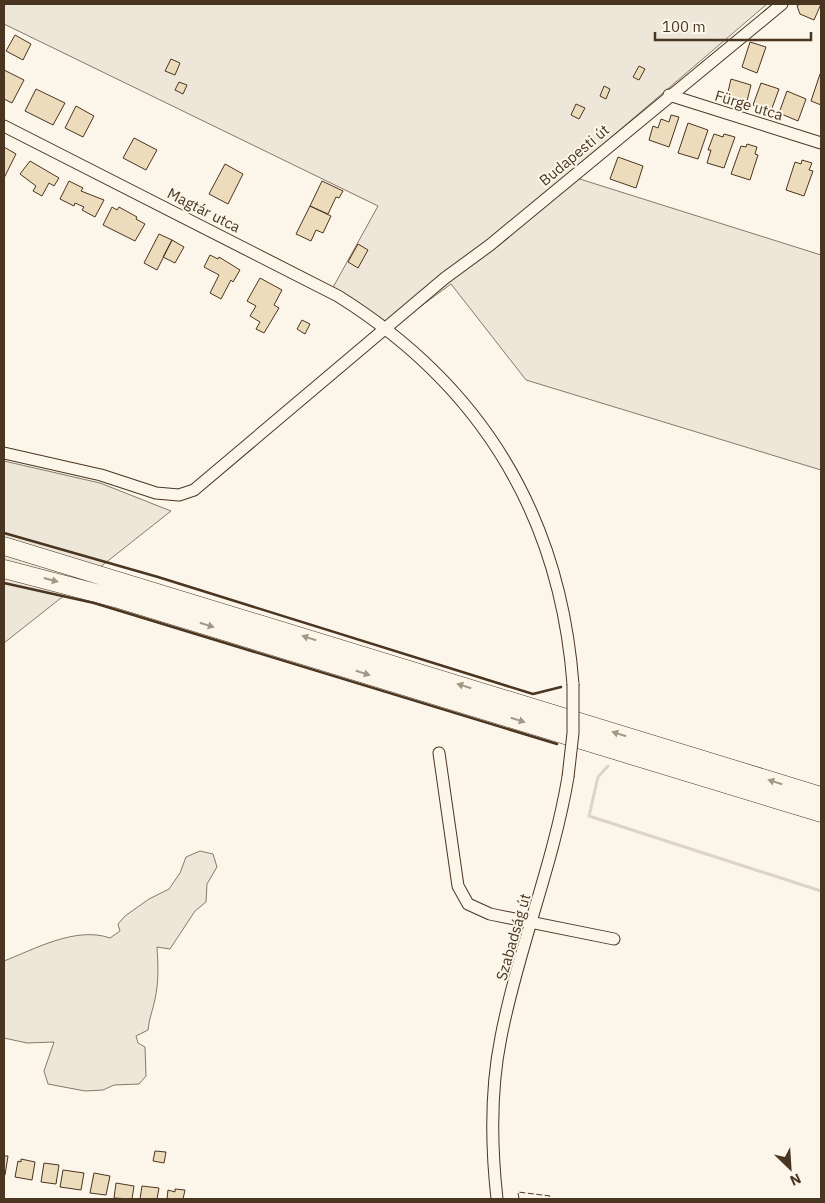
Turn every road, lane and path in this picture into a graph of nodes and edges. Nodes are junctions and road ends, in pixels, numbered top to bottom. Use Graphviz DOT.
graph roads {
  1 [pos="782,4"];
  2 [pos="668,96"];
  3 [pos="4,126"];
  4 [pos="821,143"];
  5 [pos="385,329"];
  6 [pos="4,453"];
  7 [pos="4,546"];
  8 [pos="4,569"];
  9 [pos="573,684"];
  10 [pos="439,753"];
  11 [pos="821,796"];
  12 [pos="821,813"];
  13 [pos="532,921"];
  14 [pos="614,939"];
  15 [pos="497,1199"];
  1 -- 2 [label="street, Budapesti út"];
  2 -- 4 [label="street, Fürge utca"];
  2 -- 5 [label="street, Budapesti út"];
  3 -- 5 [label="street, Magtár utca"];
  5 -- 6 [label="street, Budapesti út"];
  5 -- 9 [label="street, Magtár utca"];
  11 -- 7 [label="highway, one-way"];
  8 -- 12 [label="highway, one-way"];
  9 -- 13 [label="street, Szabadság út, bridge"];
  10 -- 13 [label="street"];
  13 -- 14 [label="street"];
  13 -- 15 [label="street, Szabadság út"];
}
